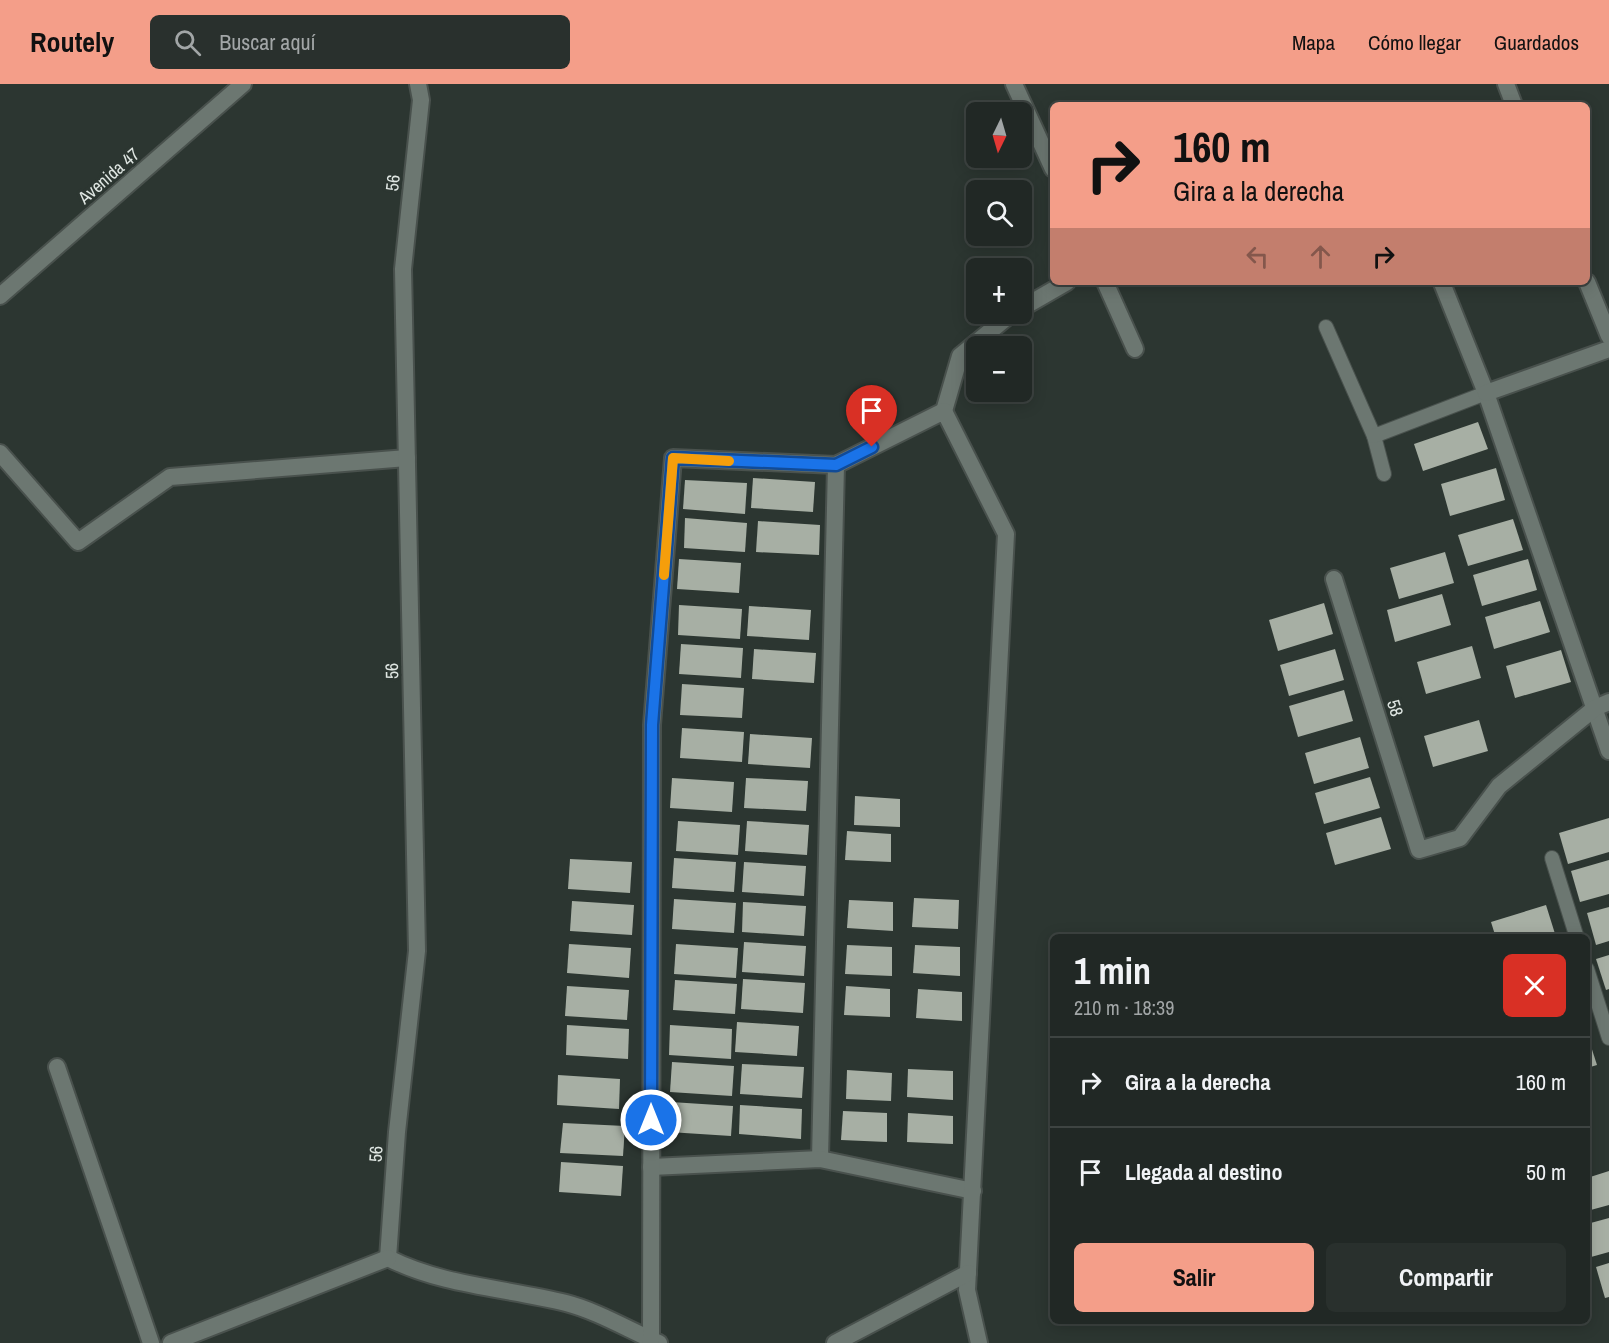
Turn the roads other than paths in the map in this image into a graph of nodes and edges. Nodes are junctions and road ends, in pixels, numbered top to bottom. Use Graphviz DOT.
graph roads {
  1 [pos="243,84"];
  2 [pos="418,84"];
  3 [pos="1014,84"];
  4 [pos="1506,84"];
  5 [pos="1513,102"];
  6 [pos="1050,162"];
  7 [pos="1062,285"];
  8 [pos="1106,285"];
  9 [pos="1443,285"];
  10 [pos="1588,285"];
  11 [pos="0,296"];
  12 [pos="1032,302"];
  13 [pos="999,324"];
  14 [pos="1326,327"];
  15 [pos="1609,336"];
  16 [pos="1136,349"];
  17 [pos="1609,349"];
  18 [pos="1486,393"];
  19 [pos="944,411"];
  20 [pos="1374,435"];
  21 [pos="0,453"];
  22 [pos="407,458"];
  23 [pos="836,465"];
  24 [pos="1384,474"];
  25 [pos="1334,579"];
  26 [pos="1602,705"];
  27 [pos="1609,751"];
  28 [pos="1552,858"];
  29 [pos="1576,934"];
  30 [pos="1590,978"];
  31 [pos="1609,1038"];
  32 [pos="57,1067"];
  33 [pos="820,1159"];
  34 [pos="651,1167"];
  35 [pos="973,1191"];
  36 [pos="388,1258"];
  37 [pos="968,1273"];
  38 [pos="654,1342"];
  39 [pos="151,1343"];
  40 [pos="171,1343"];
  41 [pos="835,1343"];
  42 [pos="979,1343"];
  1 -- 11 [label="street, Avenida 47"];
  2 -- 22 [label="street, 56"];
  3 -- 6 [label="street"];
  4 -- 5 [label="street"];
  7 -- 12 [label="street"];
  8 -- 16 [label="street"];
  9 -- 18 [label="street"];
  10 -- 15 [label="street"];
  13 -- 19 [label="street"];
  14 -- 20 [label="lane"];
  17 -- 18 [label="street"];
  18 -- 20 [label="lane"];
  18 -- 26 [label="street"];
  19 -- 23 [label="street"];
  19 -- 35 [label="street"];
  20 -- 24 [label="lane"];
  21 -- 22 [label="street"];
  22 -- 36 [label="street, 56"];
  23 -- 33 [label="street"];
  23 -- 34 [label="street"];
  25 -- 26 [label="street, 58"];
  26 -- 27 [label="street"];
  28 -- 29 [label="lane"];
  30 -- 31 [label="lane"];
  32 -- 39 [label="street"];
  33 -- 34 [label="street"];
  33 -- 35 [label="street"];
  34 -- 38 [label="street"];
  35 -- 37 [label="street"];
  36 -- 38 [label="street"];
  36 -- 40 [label="street"];
  37 -- 41 [label="street"];
  37 -- 42 [label="street"];
}
